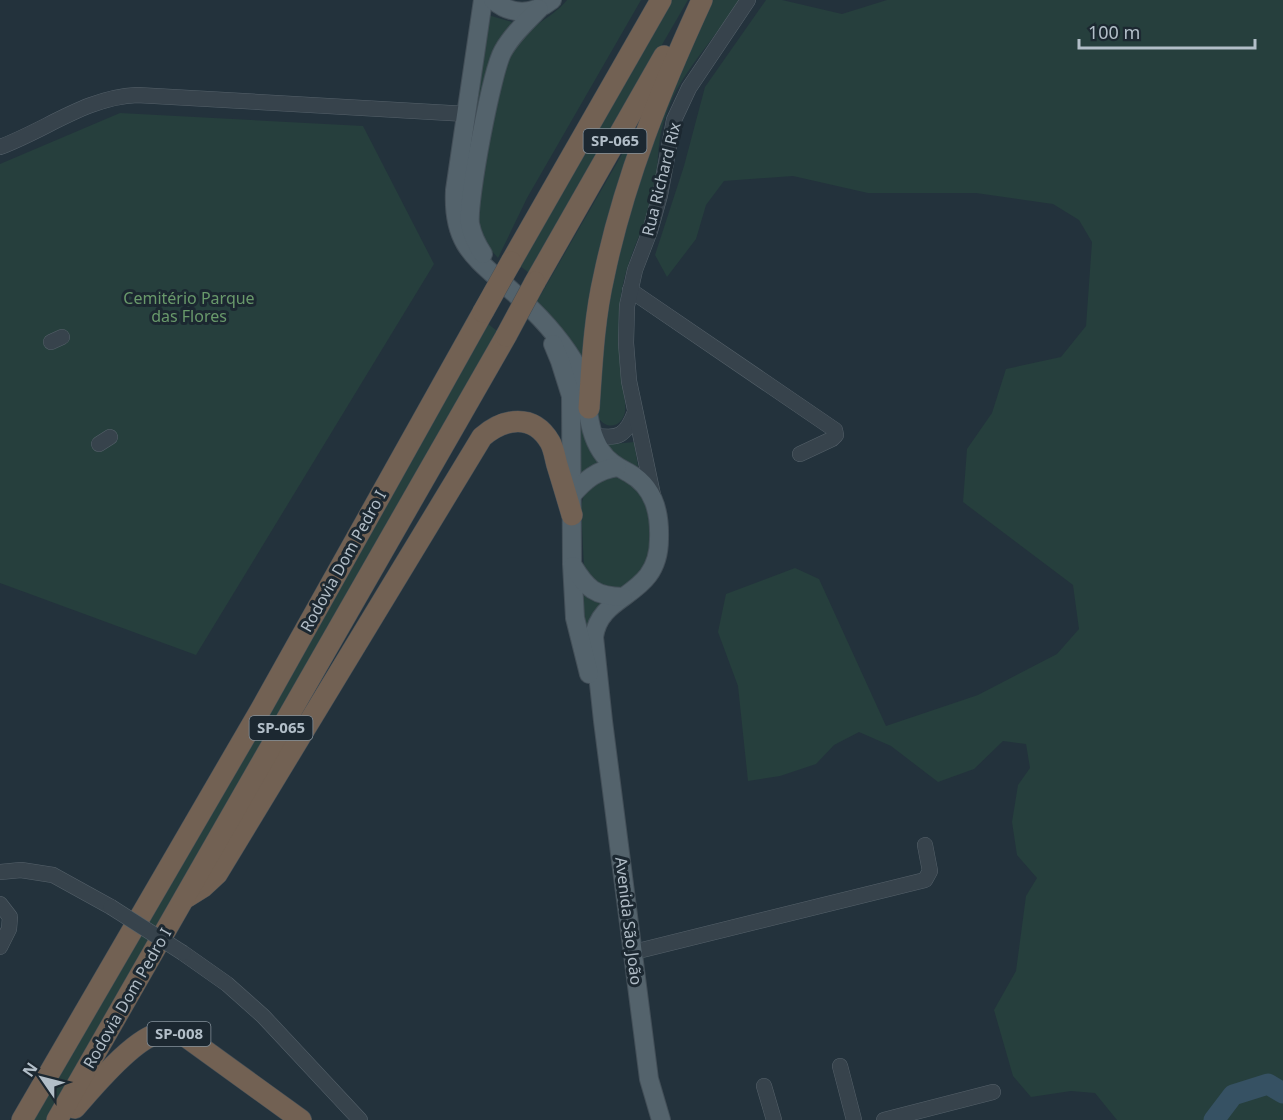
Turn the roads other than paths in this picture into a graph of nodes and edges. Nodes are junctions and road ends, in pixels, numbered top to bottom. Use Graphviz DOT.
graph roads {
  1 [pos="483,0"];
  2 [pos="493,0"];
  3 [pos="647,0"];
  4 [pos="661,0"];
  5 [pos="696,0"];
  6 [pos="702,0"];
  7 [pos="748,0"];
  8 [pos="546,5"];
  9 [pos="466,114"];
  10 [pos="0,147"];
  11 [pos="542,209"];
  12 [pos="630,290"];
  13 [pos="514,292"];
  14 [pos="536,314"];
  15 [pos="589,408"];
  16 [pos="635,412"];
  17 [pos="593,435"];
  18 [pos="800,454"];
  19 [pos="617,467"];
  20 [pos="653,495"];
  21 [pos="572,505"];
  22 [pos="572,564"];
  23 [pos="623,597"];
  24 [pos="603,721"];
  25 [pos="924,845"];
  26 [pos="0,872"];
  27 [pos="183,898"];
  28 [pos="0,904"];
  29 [pos="0,947"];
  30 [pos="634,952"];
  31 [pos="840,1066"];
  32 [pos="764,1086"];
  33 [pos="993,1092"];
  34 [pos="358,1118"];
  35 [pos="22,1120"];
  36 [pos="57,1120"];
  37 [pos="65,1120"];
  38 [pos="301,1120"];
  39 [pos="661,1120"];
  40 [pos="774,1120"];
  41 [pos="854,1120"];
  42 [pos="884,1120"];
  1 -- 9 [label="main road"];
  2 -- 8 [label="main road"];
  3 -- 11 [label="highway"];
  4 -- 11 [label="highway, Rodovia Dom Pedro I / SP-065"];
  5 -- 27 [label="highway, Rodovia Dom Pedro I / SP-065, bridge"];
  6 -- 15 [label="highway"];
  7 -- 12 [label="street, Rua Richard Rix"];
  8 -- 13 [label="main road"];
  9 -- 10 [label="street"];
  9 -- 13 [label="main road"];
  11 -- 35 [label="highway, Rodovia Dom Pedro I / SP-065, bridge"];
  12 -- 16 [label="street, Rua Richard Rix"];
  12 -- 18 [label="street"];
  13 -- 14 [label="main road"];
  14 -- 15 [label="main road"];
  14 -- 21 [label="main road"];
  15 -- 17 [label="main road"];
  16 -- 17 [label="street"];
  16 -- 20 [label="street, Rua Richard Rix"];
  17 -- 19 [label="main road"];
  19 -- 20 [label="main road"];
  19 -- 21 [label="main road"];
  20 -- 23 [label="main road"];
  21 -- 22 [label="main road"];
  21 -- 27 [label="highway"];
  22 -- 23 [label="main road"];
  22 -- 24 [label="main road"];
  23 -- 24 [label="main road"];
  24 -- 30 [label="main road, Avenida São João"];
  25 -- 30 [label="street"];
  26 -- 34 [label="street, bridge"];
  27 -- 36 [label="highway, Rodovia Dom Pedro I / SP-065"];
  28 -- 29 [label="street"];
  30 -- 39 [label="main road, Avenida São João"];
  31 -- 41 [label="street"];
  32 -- 40 [label="street"];
  33 -- 42 [label="street"];
  37 -- 38 [label="highway, SP-008"];
}
